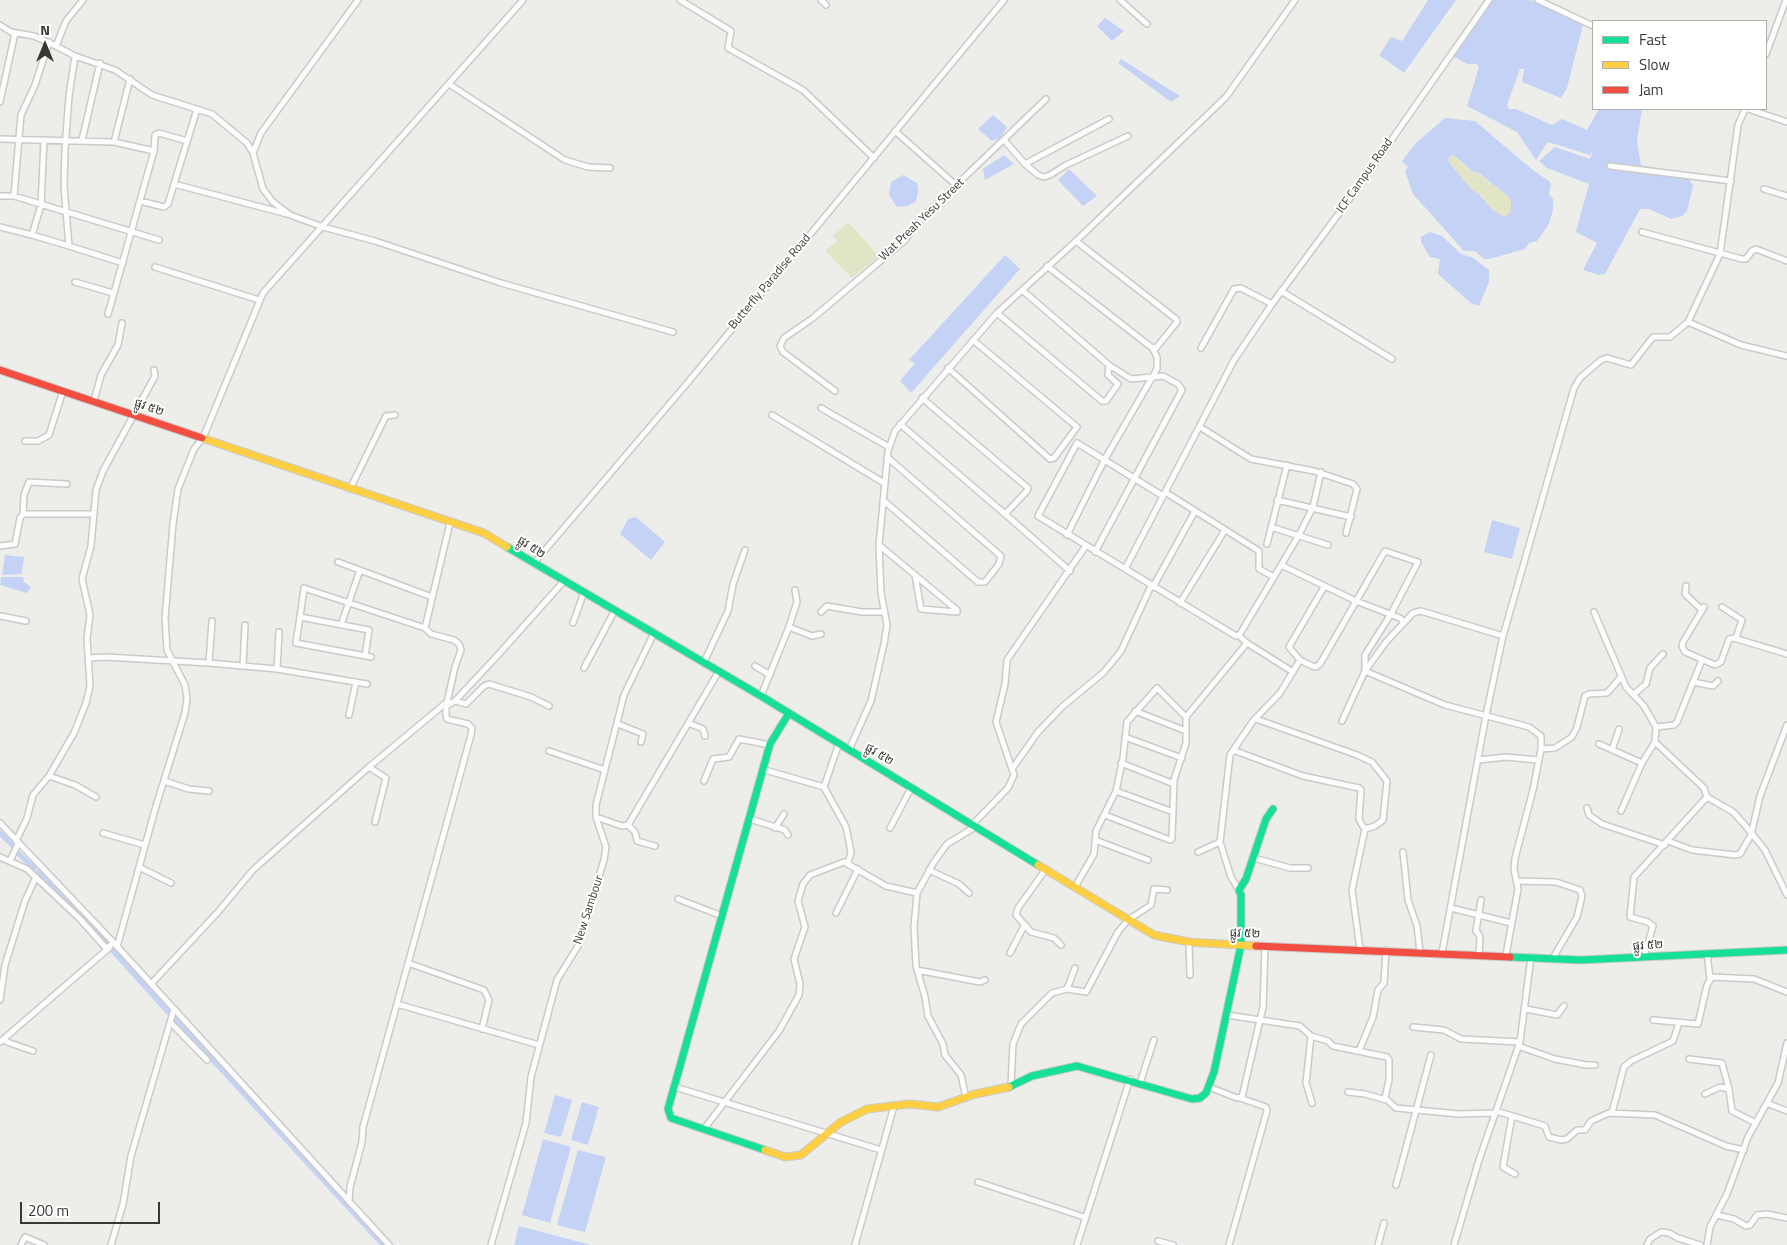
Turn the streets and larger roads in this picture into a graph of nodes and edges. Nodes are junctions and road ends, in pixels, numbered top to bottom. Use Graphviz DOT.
graph roads {
  1 [pos="83,0"];
  2 [pos="358,0"];
  3 [pos="523,0"];
  4 [pos="680,0"];
  5 [pos="821,0"];
  6 [pos="1004,0"];
  7 [pos="1120,0"];
  8 [pos="1295,0"];
  9 [pos="1490,0"];
  10 [pos="1538,0"];
  11 [pos="1786,0"];
  12 [pos="826,4"];
  13 [pos="1147,24"];
  14 [pos="0,26"];
  15 [pos="1592,26"];
  16 [pos="16,33"];
  17 [pos="49,42"];
  18 [pos="56,46"];
  19 [pos="1767,51"];
  20 [pos="75,56"];
  21 [pos="100,63"];
  22 [pos="0,72"];
  23 [pos="6,73"];
  24 [pos="130,79"];
  25 [pos="449,84"];
  26 [pos="1046,99"];
  27 [pos="0,102"];
  28 [pos="196,109"];
  29 [pos="1746,110"];
  30 [pos="1750,110"];
  31 [pos="1109,119"];
  32 [pos="1787,122"];
  33 [pos="895,131"];
  34 [pos="1128,136"];
  35 [pos="18,138"];
  36 [pos="0,139"];
  37 [pos="44,140"];
  38 [pos="66,140"];
  39 [pos="82,140"];
  40 [pos="1005,140"];
  41 [pos="187,141"];
  42 [pos="114,142"];
  43 [pos="154,151"];
  44 [pos="253,153"];
  45 [pos="874,158"];
  46 [pos="1025,164"];
  47 [pos="1610,166"];
  48 [pos="610,168"];
  49 [pos="1731,181"];
  50 [pos="174,184"];
  51 [pos="957,186"];
  52 [pos="1764,189"];
  53 [pos="0,196"];
  54 [pos="14,196"];
  55 [pos="1787,196"];
  56 [pos="140,201"];
  57 [pos="41,205"];
  58 [pos="65,211"];
  59 [pos="290,215"];
  60 [pos="0,227"];
  61 [pos="323,227"];
  62 [pos="131,231"];
  63 [pos="1642,232"];
  64 [pos="32,235"];
  65 [pos="159,240"];
  66 [pos="1076,241"];
  67 [pos="69,246"];
  68 [pos="1720,254"];
  69 [pos="1787,260"];
  70 [pos="123,263"];
  71 [pos="1048,266"];
  72 [pos="155,267"];
  73 [pos="75,282"];
  74 [pos="1022,290"];
  75 [pos="1281,292"];
  76 [pos="113,293"];
  77 [pos="259,300"];
  78 [pos="1272,304"];
  79 [pos="997,313"];
  80 [pos="108,314"];
  81 [pos="1688,322"];
  82 [pos="122,323"];
  83 [pos="673,332"];
  84 [pos="973,340"];
  85 [pos="1201,348"];
  86 [pos="1153,349"];
  87 [pos="1787,356"];
  88 [pos="1392,359"];
  89 [pos="1109,365"];
  90 [pos="948,368"];
  91 [pos="0,370"];
  92 [pos="154,370"];
  93 [pos="1154,375"];
  94 [pos="835,391"];
  95 [pos="63,392"];
  96 [pos="922,398"];
  97 [pos="94,401"];
  98 [pos="821,408"];
  99 [pos="134,414"];
  100 [pos="395,415"];
  101 [pos="772,415"];
  102 [pos="900,424"];
  103 [pos="1200,427"];
  104 [pos="202,438"];
  105 [pos="25,442"];
  106 [pos="889,447"];
  107 [pos="887,457"];
  108 [pos="1105,459"];
  109 [pos="1287,465"];
  110 [pos="1320,472"];
  111 [pos="1135,477"];
  112 [pos="884,483"];
  113 [pos="68,484"];
  114 [pos="350,489"];
  115 [pos="1164,494"];
  116 [pos="883,500"];
  117 [pos="1278,500"];
  118 [pos="1313,507"];
  119 [pos="1195,511"];
  120 [pos="23,514"];
  121 [pos="94,514"];
  122 [pos="1005,514"];
  123 [pos="1350,517"];
  124 [pos="450,523"];
  125 [pos="1271,527"];
  126 [pos="1224,530"];
  127 [pos="1346,533"];
  128 [pos="1067,535"];
  129 [pos="1299,535"];
  130 [pos="1267,544"];
  131 [pos="879,545"];
  132 [pos="1328,545"];
  133 [pos="0,546"];
  134 [pos="1085,547"];
  135 [pos="745,550"];
  136 [pos="1095,552"];
  137 [pos="338,562"];
  138 [pos="534,563"];
  139 [pos="1281,565"];
  140 [pos="1125,569"];
  141 [pos="360,570"];
  142 [pos="1070,571"];
  143 [pos="915,575"];
  144 [pos="1274,577"];
  145 [pos="564,581"];
  146 [pos="1152,586"];
  147 [pos="1686,586"];
  148 [pos="1324,587"];
  149 [pos="795,590"];
  150 [pos="584,592"];
  151 [pos="432,597"];
  152 [pos="1356,601"];
  153 [pos="349,603"];
  154 [pos="1180,603"];
  155 [pos="1722,607"];
  156 [pos="615,610"];
  157 [pos="821,612"];
  158 [pos="884,612"];
  159 [pos="1594,612"];
  160 [pos="1391,614"];
  161 [pos="0,616"];
  162 [pos="300,617"];
  163 [pos="26,621"];
  164 [pos="212,621"];
  165 [pos="573,622"];
  166 [pos="1404,623"];
  167 [pos="245,625"];
  168 [pos="341,625"];
  169 [pos="425,628"];
  170 [pos="789,628"];
  171 [pos="279,632"];
  172 [pos="654,632"];
  173 [pos="821,634"];
  174 [pos="1238,635"];
  175 [pos="1503,636"];
  176 [pos="1736,638"];
  177 [pos="1247,642"];
  178 [pos="1663,654"];
  179 [pos="1787,654"];
  180 [pos="89,658"];
  181 [pos="171,660"];
  182 [pos="1300,660"];
  183 [pos="1702,660"];
  184 [pos="704,662"];
  185 [pos="209,663"];
  186 [pos="243,666"];
  187 [pos="755,666"];
  188 [pos="584,668"];
  189 [pos="276,670"];
  190 [pos="719,671"];
  191 [pos="1365,671"];
  192 [pos="1293,672"];
  193 [pos="770,675"];
  194 [pos="1621,677"];
  195 [pos="1718,681"];
  196 [pos="356,682"];
  197 [pos="1693,682"];
  198 [pos="367,684"];
  199 [pos="1634,694"];
  200 [pos="761,696"];
  201 [pos="455,701"];
  202 [pos="447,704"];
  203 [pos="549,706"];
  204 [pos="1135,711"];
  205 [pos="789,713"];
  206 [pos="349,715"];
  207 [pos="1486,715"];
  208 [pos="1186,717"];
  209 [pos="1256,719"];
  210 [pos="1342,721"];
  211 [pos="688,723"];
  212 [pos="618,724"];
  213 [pos="1787,725"];
  214 [pos="1656,727"];
  215 [pos="1619,729"];
  216 [pos="1186,731"];
  217 [pos="705,736"];
  218 [pos="1125,737"];
  219 [pos="641,742"];
  220 [pos="1656,742"];
  221 [pos="838,744"];
  222 [pos="1599,744"];
  223 [pos="770,746"];
  224 [pos="1541,749"];
  225 [pos="850,750"];
  226 [pos="1233,750"];
  227 [pos="1612,750"];
  228 [pos="549,751"];
  229 [pos="1182,758"];
  230 [pos="1478,760"];
  231 [pos="1538,760"];
  232 [pos="1121,763"];
  233 [pos="1642,763"];
  234 [pos="369,767"];
  235 [pos="1012,769"];
  236 [pos="605,770"];
  237 [pos="765,770"];
  238 [pos="49,776"];
  239 [pos="164,781"];
  240 [pos="704,781"];
  241 [pos="1174,784"];
  242 [pos="824,788"];
  243 [pos="911,788"];
  244 [pos="209,791"];
  245 [pos="1116,791"];
  246 [pos="1707,796"];
  247 [pos="96,797"];
  248 [pos="1587,808"];
  249 [pos="1273,809"];
  250 [pos="1621,811"];
  251 [pos="1173,812"];
  252 [pos="784,814"];
  253 [pos="1105,815"];
  254 [pos="596,817"];
  255 [pos="750,819"];
  256 [pos="375,822"];
  257 [pos="0,823"];
  258 [pos="628,825"];
  259 [pos="974,826"];
  260 [pos="775,828"];
  261 [pos="890,828"];
  262 [pos="1365,829"];
  263 [pos="103,833"];
  264 [pos="788,835"];
  265 [pos="1751,835"];
  266 [pos="1095,840"];
  267 [pos="1220,842"];
  268 [pos="17,843"];
  269 [pos="1666,843"];
  270 [pos="145,845"];
  271 [pos="655,846"];
  272 [pos="1198,852"];
  273 [pos="1403,852"];
  274 [pos="0,857"];
  275 [pos="1254,858"];
  276 [pos="10,860"];
  277 [pos="1148,860"];
  278 [pos="848,863"];
  279 [pos="40,866"];
  280 [pos="139,867"];
  281 [pos="1308,868"];
  282 [pos="858,869"];
  283 [pos="1046,869"];
  284 [pos="929,870"];
  285 [pos="34,876"];
  286 [pos="1517,881"];
  287 [pos="171,883"];
  288 [pos="1075,887"];
  289 [pos="1167,890"];
  290 [pos="1239,890"];
  291 [pos="917,893"];
  292 [pos="969,893"];
  293 [pos="1787,895"];
  294 [pos="678,899"];
  295 [pos="1481,900"];
  296 [pos="1451,908"];
  297 [pos="836,914"];
  298 [pos="1478,914"];
  299 [pos="722,916"];
  300 [pos="1128,920"];
  301 [pos="1511,923"];
  302 [pos="1024,926"];
  303 [pos="1190,942"];
  304 [pos="116,945"];
  305 [pos="1061,945"];
  306 [pos="1241,945"];
  307 [pos="1265,946"];
  308 [pos="109,948"];
  309 [pos="1360,949"];
  310 [pos="1386,950"];
  311 [pos="1787,950"];
  312 [pos="1420,952"];
  313 [pos="1442,952"];
  314 [pos="1010,953"];
  315 [pos="1707,953"];
  316 [pos="1479,954"];
  317 [pos="1506,955"];
  318 [pos="1531,957"];
  319 [pos="1644,957"];
  320 [pos="1553,958"];
  321 [pos="408,963"];
  322 [pos="1076,968"];
  323 [pos="916,970"];
  324 [pos="1190,975"];
  325 [pos="1710,979"];
  326 [pos="985,980"];
  327 [pos="151,984"];
  328 [pos="1067,989"];
  329 [pos="1787,992"];
  330 [pos="0,1000"];
  331 [pos="397,1004"];
  332 [pos="1564,1006"];
  333 [pos="174,1009"];
  334 [pos="1526,1009"];
  335 [pos="1227,1015"];
  336 [pos="1653,1020"];
  337 [pos="1260,1021"];
  338 [pos="170,1022"];
  339 [pos="1679,1023"];
  340 [pos="1413,1027"];
  341 [pos="482,1029"];
  342 [pos="1311,1036"];
  343 [pos="2,1040"];
  344 [pos="1154,1040"];
  345 [pos="1787,1043"];
  346 [pos="1519,1044"];
  347 [pos="539,1045"];
  348 [pos="32,1051"];
  349 [pos="1359,1052"];
  350 [pos="1431,1055"];
  351 [pos="1689,1059"];
  352 [pos="207,1060"];
  353 [pos="1595,1065"];
  354 [pos="1130,1079"];
  355 [pos="1140,1083"];
  356 [pos="1011,1084"];
  357 [pos="675,1087"];
  358 [pos="1209,1087"];
  359 [pos="1729,1090"];
  360 [pos="1348,1092"];
  361 [pos="1705,1094"];
  362 [pos="1240,1098"];
  363 [pos="966,1099"];
  364 [pos="1386,1100"];
  365 [pos="726,1103"];
  366 [pos="1312,1103"];
  367 [pos="1769,1104"];
  368 [pos="894,1106"];
  369 [pos="1416,1110"];
  370 [pos="1787,1111"];
  371 [pos="1495,1112"];
  372 [pos="1612,1112"];
  373 [pos="1512,1116"];
  374 [pos="1756,1123"];
  375 [pos="704,1129"];
  376 [pos="828,1135"];
  377 [pos="881,1150"];
  378 [pos="1744,1150"];
  379 [pos="1515,1174"];
  380 [pos="978,1182"];
  381 [pos="1396,1185"];
  382 [pos="349,1202"];
  383 [pos="1717,1215"];
  384 [pos="1084,1217"];
  385 [pos="1787,1218"];
  386 [pos="1384,1223"];
  387 [pos="1158,1241"];
  388 [pos="21,1245"];
  389 [pos="44,1245"];
  390 [pos="111,1245"];
  391 [pos="389,1245"];
  392 [pos="491,1245"];
  393 [pos="855,1245"];
  394 [pos="1077,1245"];
  395 [pos="1174,1245"];
  396 [pos="1229,1245"];
  397 [pos="1378,1245"];
  398 [pos="1454,1245"];
  399 [pos="1647,1245"];
  400 [pos="1700,1245"];
  401 [pos="1707,1245"];
  1 -- 18 [label="street"];
  2 -- 44 [label="street"];
  3 -- 25 [label="street"];
  4 -- 45 [label="street"];
  5 -- 12 [label="street"];
  6 -- 33 [label="street, Butterfly Paradise Road"];
  7 -- 13 [label="street"];
  8 -- 66 [label="street"];
  9 -- 75 [label="street, ICF Campus Road"];
  10 -- 15 [label="street"];
  11 -- 19 [label="street"];
  14 -- 16 [label="street"];
  16 -- 17 [label="street"];
  16 -- 23 [label="street"];
  17 -- 18 [label="street"];
  17 -- 35 [label="street"];
  18 -- 20 [label="street"];
  20 -- 21 [label="street"];
  20 -- 38 [label="street"];
  21 -- 24 [label="street"];
  21 -- 39 [label="street"];
  22 -- 23 [label="street"];
  23 -- 27 [label="street"];
  24 -- 28 [label="street"];
  24 -- 42 [label="street"];
  25 -- 48 [label="street"];
  25 -- 61 [label="street"];
  26 -- 40 [label="street, Wat Preah Yesu Street"];
  28 -- 41 [label="street"];
  28 -- 44 [label="street"];
  29 -- 49 [label="street"];
  30 -- 32 [label="street"];
  31 -- 46 [label="street"];
  33 -- 45 [label="street, Butterfly Paradise Road"];
  33 -- 51 [label="street"];
  34 -- 46 [label="street"];
  35 -- 36 [label="street"];
  35 -- 37 [label="street"];
  35 -- 54 [label="street"];
  37 -- 38 [label="street"];
  37 -- 57 [label="street"];
  38 -- 39 [label="street"];
  38 -- 58 [label="street"];
  39 -- 42 [label="street"];
  40 -- 46 [label="street"];
  40 -- 51 [label="street, Wat Preah Yesu Street"];
  41 -- 43 [label="street"];
  41 -- 50 [label="street"];
  42 -- 43 [label="street"];
  43 -- 56 [label="street"];
  44 -- 59 [label="street"];
  45 -- 138 [label="street, Butterfly Paradise Road"];
  47 -- 49 [label="street"];
  49 -- 68 [label="street"];
  50 -- 56 [label="street"];
  50 -- 59 [label="street"];
  51 -- 94 [label="street, Wat Preah Yesu Street"];
  52 -- 55 [label="street"];
  53 -- 54 [label="street"];
  54 -- 57 [label="street"];
  56 -- 62 [label="street"];
  57 -- 58 [label="street"];
  57 -- 64 [label="street"];
  58 -- 62 [label="street"];
  58 -- 67 [label="street"];
  59 -- 61 [label="street"];
  60 -- 64 [label="street"];
  61 -- 77 [label="street"];
  61 -- 83 [label="street"];
  62 -- 65 [label="street"];
  62 -- 70 [label="street"];
  63 -- 68 [label="street"];
  64 -- 67 [label="street"];
  66 -- 71 [label="street"];
  66 -- 86 [label="street"];
  67 -- 70 [label="street"];
  68 -- 69 [label="street"];
  68 -- 81 [label="street"];
  70 -- 76 [label="street"];
  71 -- 74 [label="street"];
  71 -- 86 [label="street"];
  72 -- 77 [label="street"];
  73 -- 76 [label="street"];
  74 -- 79 [label="street"];
  74 -- 89 [label="street"];
  75 -- 78 [label="street, ICF Campus Road"];
  75 -- 88 [label="street"];
  76 -- 80 [label="street"];
  77 -- 104 [label="street"];
  78 -- 85 [label="street"];
  78 -- 103 [label="street, ICF Campus Road"];
  79 -- 84 [label="street"];
  79 -- 89 [label="street"];
  81 -- 87 [label="street"];
  81 -- 175 [label="street"];
  82 -- 97 [label="street"];
  84 -- 90 [label="street"];
  84 -- 90 [label="street"];
  86 -- 93 [label="street"];
  89 -- 93 [label="street"];
  90 -- 96 [label="street"];
  91 -- 95 [label="street, ផ្លូវ ៥២"];
  92 -- 99 [label="street"];
  93 -- 108 [label="street"];
  93 -- 111 [label="street"];
  95 -- 97 [label="street, ផ្លូវ ៥២"];
  95 -- 105 [label="street"];
  96 -- 102 [label="street"];
  96 -- 122 [label="street"];
  97 -- 99 [label="street, ផ្លូវ ៥២"];
  98 -- 106 [label="street"];
  99 -- 104 [label="street, ផ្លូវ ៥២"];
  99 -- 121 [label="street"];
  100 -- 114 [label="street"];
  101 -- 112 [label="street"];
  102 -- 106 [label="street"];
  102 -- 122 [label="street"];
  103 -- 109 [label="street"];
  103 -- 115 [label="street, ICF Campus Road"];
  104 -- 114 [label="street, ផ្លូវ ៥២"];
  104 -- 181 [label="street"];
  106 -- 107 [label="street"];
  107 -- 112 [label="street"];
  107 -- 116 [label="street"];
  108 -- 111 [label="street"];
  108 -- 128 [label="street"];
  108 -- 128 [label="street"];
  109 -- 110 [label="street"];
  109 -- 117 [label="street"];
  110 -- 118 [label="street"];
  110 -- 123 [label="street"];
  111 -- 115 [label="street"];
  111 -- 136 [label="street"];
  112 -- 116 [label="street"];
  113 -- 120 [label="street"];
  114 -- 124 [label="street, ផ្លូវ ៥២"];
  115 -- 119 [label="street"];
  115 -- 140 [label="street, ICF Campus Road"];
  116 -- 131 [label="street"];
  117 -- 118 [label="street"];
  117 -- 125 [label="street"];
  118 -- 123 [label="street"];
  118 -- 129 [label="street"];
  119 -- 126 [label="street"];
  119 -- 146 [label="street"];
  120 -- 121 [label="street"];
  120 -- 133 [label="street"];
  121 -- 180 [label="street"];
  122 -- 142 [label="street"];
  123 -- 127 [label="street"];
  124 -- 138 [label="street, ផ្លូវ ៥២"];
  124 -- 151 [label="street"];
  125 -- 129 [label="street"];
  125 -- 130 [label="street"];
  126 -- 144 [label="street"];
  126 -- 154 [label="street"];
  128 -- 134 [label="street"];
  129 -- 132 [label="street"];
  129 -- 139 [label="street"];
  131 -- 143 [label="street"];
  131 -- 158 [label="street"];
  134 -- 136 [label="street"];
  134 -- 142 [label="street"];
  135 -- 184 [label="street"];
  136 -- 140 [label="street"];
  137 -- 141 [label="street"];
  138 -- 145 [label="street, ផ្លូវ ៥២"];
  139 -- 144 [label="street"];
  139 -- 148 [label="street"];
  140 -- 146 [label="street"];
  141 -- 151 [label="street"];
  141 -- 153 [label="street"];
  142 -- 235 [label="street"];
  143 -- 143 [label="street"];
  144 -- 174 [label="street"];
  145 -- 150 [label="street, ផ្លូវ ៥២"];
  145 -- 201 [label="street"];
  146 -- 154 [label="street"];
  146 -- 235 [label="street"];
  147 -- 183 [label="street"];
  148 -- 152 [label="street"];
  148 -- 182 [label="street"];
  149 -- 170 [label="street"];
  150 -- 156 [label="street, ផ្លូវ ៥២"];
  150 -- 165 [label="street"];
  151 -- 169 [label="street"];
  152 -- 160 [label="street"];
  152 -- 160 [label="street"];
  152 -- 182 [label="street"];
  153 -- 162 [label="street"];
  153 -- 168 [label="street"];
  153 -- 169 [label="street"];
  154 -- 174 [label="street"];
  155 -- 176 [label="street"];
  156 -- 172 [label="street, ផ្លូវ ៥២"];
  156 -- 188 [label="street"];
  157 -- 158 [label="street"];
  158 -- 225 [label="street"];
  159 -- 194 [label="street"];
  160 -- 166 [label="street"];
  160 -- 191 [label="street"];
  161 -- 163 [label="street"];
  162 -- 168 [label="street"];
  162 -- 168 [label="street"];
  164 -- 185 [label="street"];
  166 -- 175 [label="street"];
  166 -- 191 [label="street"];
  167 -- 186 [label="street"];
  169 -- 202 [label="street"];
  170 -- 173 [label="street"];
  170 -- 193 [label="street"];
  171 -- 189 [label="street"];
  172 -- 184 [label="street, ផ្លូវ ៥២"];
  172 -- 212 [label="street, New Sambour"];
  174 -- 177 [label="street"];
  175 -- 207 [label="street"];
  176 -- 179 [label="street"];
  176 -- 183 [label="street"];
  177 -- 192 [label="street"];
  177 -- 208 [label="street"];
  178 -- 199 [label="street"];
  180 -- 181 [label="street"];
  180 -- 238 [label="street"];
  181 -- 185 [label="street"];
  181 -- 239 [label="street"];
  182 -- 192 [label="street"];
  183 -- 197 [label="street"];
  184 -- 190 [label="street, ផ្លូវ ៥២"];
  185 -- 186 [label="street"];
  186 -- 189 [label="street"];
  187 -- 193 [label="street"];
  189 -- 196 [label="street"];
  190 -- 200 [label="street, ផ្លូវ ៥២"];
  190 -- 211 [label="street"];
  191 -- 207 [label="street"];
  191 -- 210 [label="street"];
  192 -- 209 [label="street"];
  193 -- 200 [label="street"];
  194 -- 199 [label="street"];
  194 -- 224 [label="street"];
  195 -- 197 [label="street"];
  196 -- 198 [label="street"];
  196 -- 206 [label="street"];
  197 -- 214 [label="street"];
  199 -- 214 [label="street"];
  200 -- 205 [label="street, ផ្លូវ ៥២"];
  201 -- 202 [label="street"];
  201 -- 203 [label="street"];
  202 -- 234 [label="street"];
  202 -- 321 [label="street"];
  204 -- 208 [label="street"];
  204 -- 216 [label="street"];
  204 -- 218 [label="street"];
  205 -- 221 [label="street, ផ្លូវ ៥២"];
  205 -- 223 [label="street"];
  207 -- 224 [label="street"];
  207 -- 230 [label="street"];
  208 -- 216 [label="street"];
  209 -- 226 [label="street"];
  209 -- 262 [label="street"];
  211 -- 217 [label="street"];
  211 -- 258 [label="street"];
  212 -- 219 [label="street"];
  212 -- 236 [label="street, New Sambour"];
  213 -- 265 [label="street"];
  214 -- 220 [label="street"];
  215 -- 227 [label="street"];
  216 -- 229 [label="street"];
  218 -- 229 [label="street"];
  218 -- 232 [label="street"];
  220 -- 233 [label="street"];
  220 -- 246 [label="street"];
  221 -- 225 [label="street, ផ្លូវ ៥២"];
  221 -- 242 [label="street"];
  222 -- 227 [label="street"];
  223 -- 237 [label="street"];
  223 -- 240 [label="street"];
  224 -- 231 [label="street"];
  225 -- 243 [label="street, ផ្លូវ ៥២"];
  226 -- 262 [label="street"];
  226 -- 267 [label="street"];
  227 -- 233 [label="street"];
  228 -- 236 [label="street"];
  229 -- 241 [label="street"];
  230 -- 231 [label="street"];
  230 -- 296 [label="street"];
  231 -- 286 [label="street"];
  232 -- 241 [label="street"];
  232 -- 245 [label="street"];
  233 -- 250 [label="street"];
  234 -- 256 [label="street"];
  234 -- 327 [label="street"];
  235 -- 259 [label="street"];
  236 -- 254 [label="street, New Sambour"];
  237 -- 242 [label="street"];
  237 -- 255 [label="street"];
  238 -- 247 [label="street"];
  238 -- 268 [label="street"];
  239 -- 244 [label="street"];
  239 -- 270 [label="street"];
  241 -- 251 [label="street"];
  242 -- 278 [label="street"];
  243 -- 259 [label="street, ផ្លូវ ៥២"];
  243 -- 261 [label="street"];
  245 -- 251 [label="street"];
  245 -- 253 [label="street"];
  246 -- 265 [label="street"];
  246 -- 269 [label="street"];
  248 -- 269 [label="street"];
  249 -- 275 [label="street"];
  251 -- 253 [label="street"];
  252 -- 260 [label="street"];
  253 -- 266 [label="street"];
  254 -- 258 [label="street"];
  254 -- 347 [label="street, New Sambour"];
  255 -- 260 [label="street"];
  255 -- 299 [label="street"];
  257 -- 268 [label="street"];
  258 -- 271 [label="street"];
  259 -- 283 [label="street, ផ្លូវ ៥២"];
  259 -- 284 [label="street"];
  260 -- 264 [label="street"];
  262 -- 309 [label="street"];
  263 -- 270 [label="street"];
  265 -- 269 [label="street"];
  265 -- 293 [label="street"];
  266 -- 277 [label="street"];
  266 -- 288 [label="street"];
  267 -- 272 [label="street"];
  267 -- 290 [label="street"];
  268 -- 276 [label="street"];
  268 -- 279 [label="street"];
  269 -- 319 [label="street"];
  270 -- 280 [label="street"];
  273 -- 312 [label="street"];
  274 -- 276 [label="street"];
  275 -- 281 [label="street"];
  275 -- 290 [label="street"];
  276 -- 285 [label="street"];
  278 -- 282 [label="street"];
  278 -- 365 [label="street"];
  279 -- 285 [label="street"];
  279 -- 304 [label="street"];
  280 -- 287 [label="street"];
  280 -- 304 [label="street"];
  282 -- 291 [label="street"];
  282 -- 297 [label="street"];
  283 -- 288 [label="street, ផ្លូវ ៥២"];
  283 -- 302 [label="street"];
  284 -- 291 [label="street"];
  284 -- 292 [label="street"];
  285 -- 308 [label="street"];
  285 -- 330 [label="street"];
  286 -- 301 [label="street"];
  286 -- 320 [label="street"];
  288 -- 300 [label="street, ផ្លូវ ៥២"];
  289 -- 300 [label="street"];
  290 -- 306 [label="street"];
  291 -- 323 [label="street"];
  294 -- 299 [label="street"];
  295 -- 298 [label="street"];
  296 -- 298 [label="street"];
  296 -- 313 [label="street"];
  298 -- 301 [label="street"];
  298 -- 316 [label="street"];
  299 -- 357 [label="street"];
  300 -- 303 [label="street, ផ្លូវ ៥២"];
  300 -- 328 [label="street"];
  301 -- 317 [label="street"];
  302 -- 305 [label="street"];
  302 -- 314 [label="street"];
  303 -- 306 [label="street, ផ្លូវ ៥២"];
  303 -- 324 [label="street"];
  304 -- 308 [label="street"];
  304 -- 327 [label="street"];
  306 -- 307 [label="street, ផ្លូវ ៥២"];
  306 -- 335 [label="street"];
  307 -- 309 [label="street, ផ្លូវ ៥២"];
  307 -- 337 [label="street"];
  308 -- 343 [label="street"];
  309 -- 310 [label="street, ផ្លូវ ៥២"];
  310 -- 312 [label="street, ផ្លូវ ៥២"];
  310 -- 349 [label="street"];
  311 -- 315 [label="street, ផ្លូវ ៥២"];
  312 -- 313 [label="street, ផ្លូវ ៥២"];
  313 -- 316 [label="street, ផ្លូវ ៥២"];
  315 -- 319 [label="street, ផ្លូវ ៥២"];
  315 -- 325 [label="street"];
  316 -- 317 [label="street, ផ្លូវ ៥២"];
  317 -- 318 [label="street, ផ្លូវ ៥២"];
  318 -- 320 [label="street, ផ្លូវ ៥២"];
  318 -- 334 [label="street"];
  319 -- 320 [label="street, ផ្លូវ ៥២"];
  321 -- 331 [label="street"];
  321 -- 341 [label="street"];
  322 -- 328 [label="street"];
  323 -- 326 [label="street"];
  323 -- 363 [label="street"];
  325 -- 329 [label="street"];
  325 -- 339 [label="street"];
  327 -- 333 [label="street"];
  328 -- 356 [label="street"];
  331 -- 341 [label="street"];
  331 -- 382 [label="street"];
  332 -- 334 [label="street"];
  333 -- 338 [label="street"];
  333 -- 382 [label="street"];
  334 -- 346 [label="street"];
  335 -- 337 [label="street"];
  335 -- 358 [label="street"];
  336 -- 339 [label="street"];
  337 -- 342 [label="street"];
  337 -- 362 [label="street"];
  338 -- 352 [label="street"];
  338 -- 390 [label="street"];
  339 -- 372 [label="street"];
  340 -- 346 [label="street"];
  341 -- 347 [label="street"];
  342 -- 349 [label="street"];
  342 -- 366 [label="street"];
  343 -- 348 [label="street"];
  344 -- 355 [label="street"];
  345 -- 367 [label="street"];
  346 -- 353 [label="street"];
  346 -- 371 [label="street"];
  347 -- 392 [label="street, New Sambour"];
  349 -- 364 [label="street"];
  350 -- 369 [label="street"];
  351 -- 359 [label="street"];
  354 -- 355 [label="street"];
  354 -- 356 [label="street"];
  354 -- 384 [label="street"];
  355 -- 358 [label="street"];
  356 -- 363 [label="street"];
  357 -- 365 [label="street"];
  357 -- 375 [label="street"];
  358 -- 362 [label="street"];
  359 -- 361 [label="street"];
  359 -- 374 [label="street"];
  360 -- 364 [label="street"];
  362 -- 396 [label="street"];
  363 -- 368 [label="street"];
  364 -- 369 [label="street"];
  365 -- 375 [label="street"];
  365 -- 376 [label="street"];
  367 -- 370 [label="street"];
  367 -- 374 [label="street"];
  368 -- 376 [label="street"];
  368 -- 377 [label="street"];
  369 -- 371 [label="street"];
  369 -- 381 [label="street"];
  371 -- 373 [label="street"];
  371 -- 398 [label="street"];
  372 -- 373 [label="street"];
  372 -- 378 [label="street"];
  373 -- 379 [label="street"];
  374 -- 378 [label="street"];
  375 -- 376 [label="street"];
  376 -- 377 [label="street"];
  377 -- 393 [label="street"];
  378 -- 383 [label="street"];
  380 -- 384 [label="street"];
  382 -- 391 [label="street"];
  383 -- 385 [label="street"];
  383 -- 401 [label="street"];
  384 -- 394 [label="street"];
  386 -- 397 [label="street"];
  387 -- 395 [label="street"];
  388 -- 389 [label="street"];
  399 -- 400 [label="street"];
}
